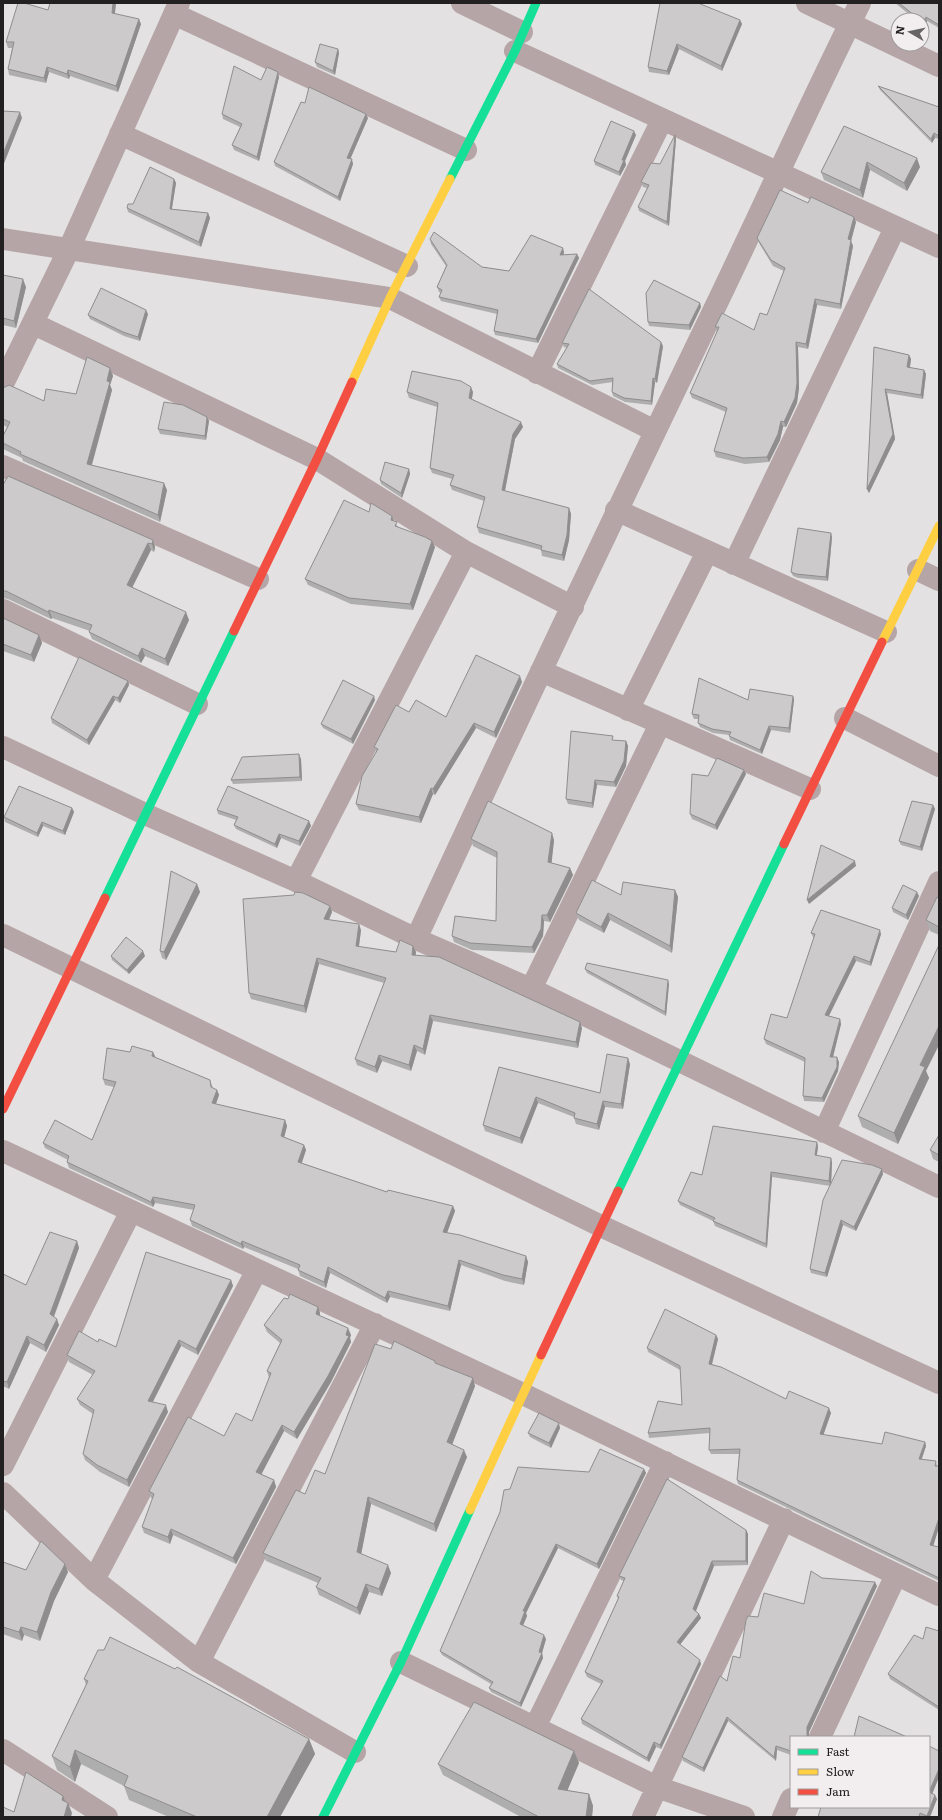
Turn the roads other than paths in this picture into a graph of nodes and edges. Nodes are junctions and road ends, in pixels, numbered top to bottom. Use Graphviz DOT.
graph roads {
  1 [pos="462,3"];
  2 [pos="536,3"];
  3 [pos="807,3"];
  4 [pos="860,3"];
  5 [pos="176,8"];
  6 [pos="850,23"];
  7 [pos="519,42"];
  8 [pos="939,66"];
  9 [pos="662,120"];
  10 [pos="120,134"];
  11 [pos="466,150"];
  12 [pos="778,174"];
  13 [pos="895,228"];
  14 [pos="3,239"];
  15 [pos="939,247"];
  16 [pos="69,249"];
  17 [pos="407,266"];
  18 [pos="390,298"];
  19 [pos="34,324"];
  20 [pos="537,372"];
  21 [pos="3,384"];
  22 [pos="655,431"];
  23 [pos="317,459"];
  24 [pos="3,466"];
  25 [pos="616,510"];
  26 [pos="939,526"];
  27 [pos="466,552"];
  28 [pos="707,552"];
  29 [pos="734,564"];
  30 [pos="918,570"];
  31 [pos="258,579"];
  32 [pos="939,580"];
  33 [pos="573,607"];
  34 [pos="3,610"];
  35 [pos="886,632"];
  36 [pos="541,671"];
  37 [pos="197,704"];
  38 [pos="628,710"];
  39 [pos="845,718"];
  40 [pos="660,724"];
  41 [pos="3,747"];
  42 [pos="939,766"];
  43 [pos="810,789"];
  44 [pos="145,814"];
  45 [pos="296,880"];
  46 [pos="939,882"];
  47 [pos="3,935"];
  48 [pos="416,939"];
  49 [pos="70,968"];
  50 [pos="531,989"];
  51 [pos="679,1062"];
  52 [pos="3,1109"];
  53 [pos="824,1132"];
  54 [pos="3,1151"];
  55 [pos="939,1187"];
  56 [pos="131,1211"];
  57 [pos="603,1227"];
  58 [pos="257,1270"];
  59 [pos="375,1324"];
  60 [pos="939,1383"];
  61 [pos="523,1394"];
  62 [pos="665,1462"];
  63 [pos="3,1465"];
  64 [pos="3,1493"];
  65 [pos="784,1519"];
  66 [pos="896,1575"];
  67 [pos="94,1580"];
  68 [pos="939,1595"];
  69 [pos="199,1662"];
  70 [pos="401,1662"];
  71 [pos="535,1727"];
  72 [pos="820,1736"];
  73 [pos="355,1752"];
  74 [pos="5,1758"];
  75 [pos="657,1787"];
  76 [pos="790,1802"];
  77 [pos="327,1816"];
  78 [pos="107,1817"];
  79 [pos="643,1817"];
  80 [pos="744,1817"];
  81 [pos="783,1817"];
  1 -- 7 [label="street"];
  2 -- 7 [label="street"];
  3 -- 6 [label="street"];
  4 -- 6 [label="street"];
  5 -- 10 [label="street"];
  5 -- 11 [label="street"];
  6 -- 8 [label="street"];
  6 -- 12 [label="street"];
  7 -- 9 [label="street"];
  7 -- 11 [label="street"];
  9 -- 12 [label="street"];
  9 -- 20 [label="street"];
  10 -- 16 [label="street"];
  10 -- 17 [label="street"];
  11 -- 17 [label="street"];
  12 -- 13 [label="street"];
  12 -- 22 [label="street"];
  13 -- 15 [label="street"];
  13 -- 29 [label="street"];
  14 -- 16 [label="street"];
  16 -- 18 [label="street"];
  16 -- 19 [label="street"];
  17 -- 18 [label="street"];
  18 -- 20 [label="street"];
  18 -- 23 [label="street"];
  19 -- 21 [label="street"];
  19 -- 23 [label="street"];
  20 -- 22 [label="street"];
  22 -- 25 [label="street"];
  23 -- 27 [label="street"];
  23 -- 31 [label="street"];
  24 -- 31 [label="street"];
  25 -- 28 [label="street"];
  25 -- 33 [label="street"];
  26 -- 30 [label="street"];
  27 -- 33 [label="street"];
  27 -- 45 [label="street"];
  28 -- 29 [label="street"];
  28 -- 38 [label="street"];
  29 -- 35 [label="street"];
  30 -- 32 [label="street"];
  30 -- 35 [label="street"];
  31 -- 37 [label="street"];
  33 -- 36 [label="street"];
  34 -- 37 [label="street"];
  35 -- 39 [label="street"];
  36 -- 38 [label="street"];
  36 -- 48 [label="street"];
  37 -- 44 [label="street"];
  38 -- 40 [label="street"];
  39 -- 42 [label="street"];
  39 -- 43 [label="street"];
  40 -- 43 [label="street"];
  40 -- 50 [label="street"];
  41 -- 44 [label="street"];
  43 -- 51 [label="street"];
  44 -- 45 [label="street"];
  44 -- 49 [label="street"];
  45 -- 48 [label="street"];
  46 -- 53 [label="street"];
  47 -- 49 [label="street"];
  48 -- 50 [label="street"];
  49 -- 52 [label="street"];
  49 -- 57 [label="street"];
  50 -- 51 [label="street"];
  51 -- 53 [label="street"];
  51 -- 57 [label="street"];
  53 -- 55 [label="street"];
  54 -- 56 [label="street"];
  56 -- 58 [label="street"];
  56 -- 63 [label="street"];
  57 -- 60 [label="street"];
  57 -- 61 [label="street"];
  58 -- 59 [label="street"];
  58 -- 67 [label="street"];
  59 -- 61 [label="street"];
  59 -- 69 [label="street"];
  61 -- 62 [label="street"];
  61 -- 70 [label="street"];
  62 -- 65 [label="street"];
  62 -- 71 [label="street"];
  64 -- 67 [label="street"];
  65 -- 66 [label="street"];
  65 -- 75 [label="street"];
  66 -- 68 [label="street"];
  66 -- 72 [label="street"];
  67 -- 69 [label="street"];
  69 -- 73 [label="street"];
  70 -- 71 [label="street"];
  70 -- 73 [label="street"];
  71 -- 75 [label="street"];
  73 -- 77 [label="street"];
  74 -- 78 [label="street"];
  75 -- 79 [label="street"];
  75 -- 80 [label="street"];
  76 -- 81 [label="street"];
}
